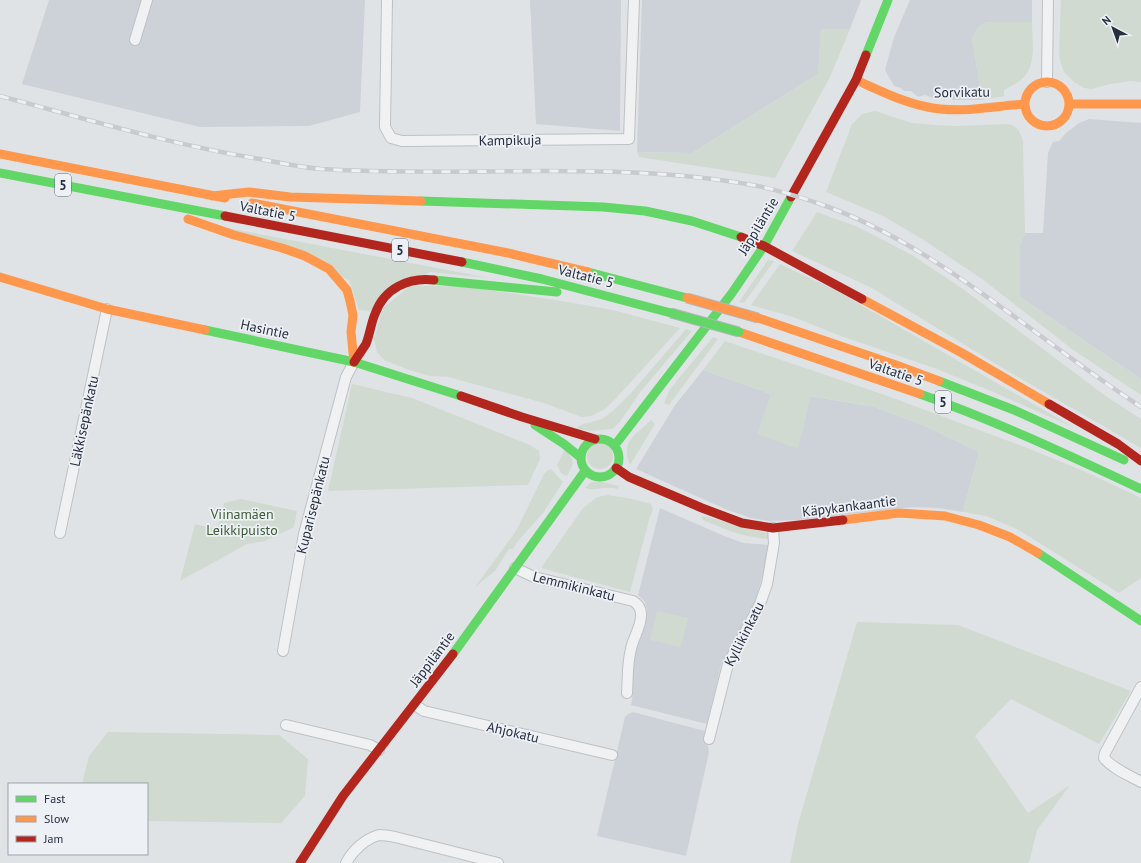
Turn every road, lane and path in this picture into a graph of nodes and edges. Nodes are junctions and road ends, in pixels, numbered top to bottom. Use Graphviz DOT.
graph roads {
  1 [pos="147,0"];
  2 [pos="387,0"];
  3 [pos="634,0"];
  4 [pos="888,0"];
  5 [pos="1048,0"];
  6 [pos="135,40"];
  7 [pos="856,80"];
  8 [pos="1047,82"];
  9 [pos="1025,104"];
  10 [pos="1069,104"];
  11 [pos="1141,104"];
  12 [pos="0,154"];
  13 [pos="0,173"];
  14 [pos="212,196"];
  15 [pos="127,198"];
  16 [pos="764,246"];
  17 [pos="0,277"];
  18 [pos="603,295"];
  19 [pos="108,309"];
  20 [pos="354,362"];
  21 [pos="522,417"];
  22 [pos="595,439"];
  23 [pos="615,445"];
  24 [pos="580,457"];
  25 [pos="1141,461"];
  26 [pos="616,468"];
  27 [pos="1141,468"];
  28 [pos="586,471"];
  29 [pos="1141,489"];
  30 [pos="773,528"];
  31 [pos="60,533"];
  32 [pos="515,568"];
  33 [pos="1141,621"];
  34 [pos="283,651"];
  35 [pos="1141,687"];
  36 [pos="627,693"];
  37 [pos="415,705"];
  38 [pos="286,726"];
  39 [pos="709,739"];
  40 [pos="379,750"];
  41 [pos="612,755"];
  42 [pos="1141,782"];
  43 [pos="300,863"];
  44 [pos="346,863"];
  45 [pos="498,863"];
  1 -- 6 [label="street"];
  2 -- 3 [label="street, Kampikuja"];
  4 -- 7 [label="main road, Jäppiläntie"];
  5 -- 8 [label="street"];
  7 -- 9 [label="main road, Sorvikatu"];
  7 -- 16 [label="main road, Jäppiläntie"];
  8 -- 9 [label="main road"];
  8 -- 10 [label="main road"];
  9 -- 10 [label="main road"];
  10 -- 11 [label="main road"];
  12 -- 14 [label="main road, Valtatie 5 / 5"];
  13 -- 15 [label="main road, Valtatie 5 / 5"];
  14 -- 16 [label="main road"];
  14 -- 27 [label="main road, Valtatie 5 / 5, bridge"];
  15 -- 18 [label="main road, Valtatie 5 / 5"];
  15 -- 20 [label="main road"];
  16 -- 23 [label="main road, Jäppiläntie"];
  16 -- 25 [label="main road"];
  17 -- 19 [label="main road, Hasintie"];
  18 -- 20 [label="main road"];
  18 -- 29 [label="main road, Valtatie 5 / 5, bridge"];
  19 -- 20 [label="main road, Hasintie"];
  19 -- 31 [label="street, Läkkisepänkatu"];
  20 -- 21 [label="main road, Hasintie"];
  20 -- 34 [label="street, Kuparisepänkatu"];
  21 -- 22 [label="main road, Hasintie"];
  21 -- 24 [label="main road, Hasintie"];
  22 -- 23 [label="main road"];
  22 -- 24 [label="main road"];
  23 -- 26 [label="main road"];
  24 -- 28 [label="main road"];
  26 -- 28 [label="main road"];
  26 -- 30 [label="main road, Käpykankaantie"];
  28 -- 32 [label="main road, Jäppiläntie"];
  30 -- 33 [label="main road, Käpykankaantie"];
  30 -- 39 [label="street, Kyllikinkatu"];
  32 -- 36 [label="street, Lemmikinkatu"];
  32 -- 37 [label="main road, Jäppiläntie"];
  35 -- 42 [label="street"];
  37 -- 40 [label="main road, Jäppiläntie"];
  37 -- 41 [label="street, Ahjokatu"];
  38 -- 40 [label="street"];
  40 -- 43 [label="main road, Jäppiläntie"];
  44 -- 45 [label="street"];
}
